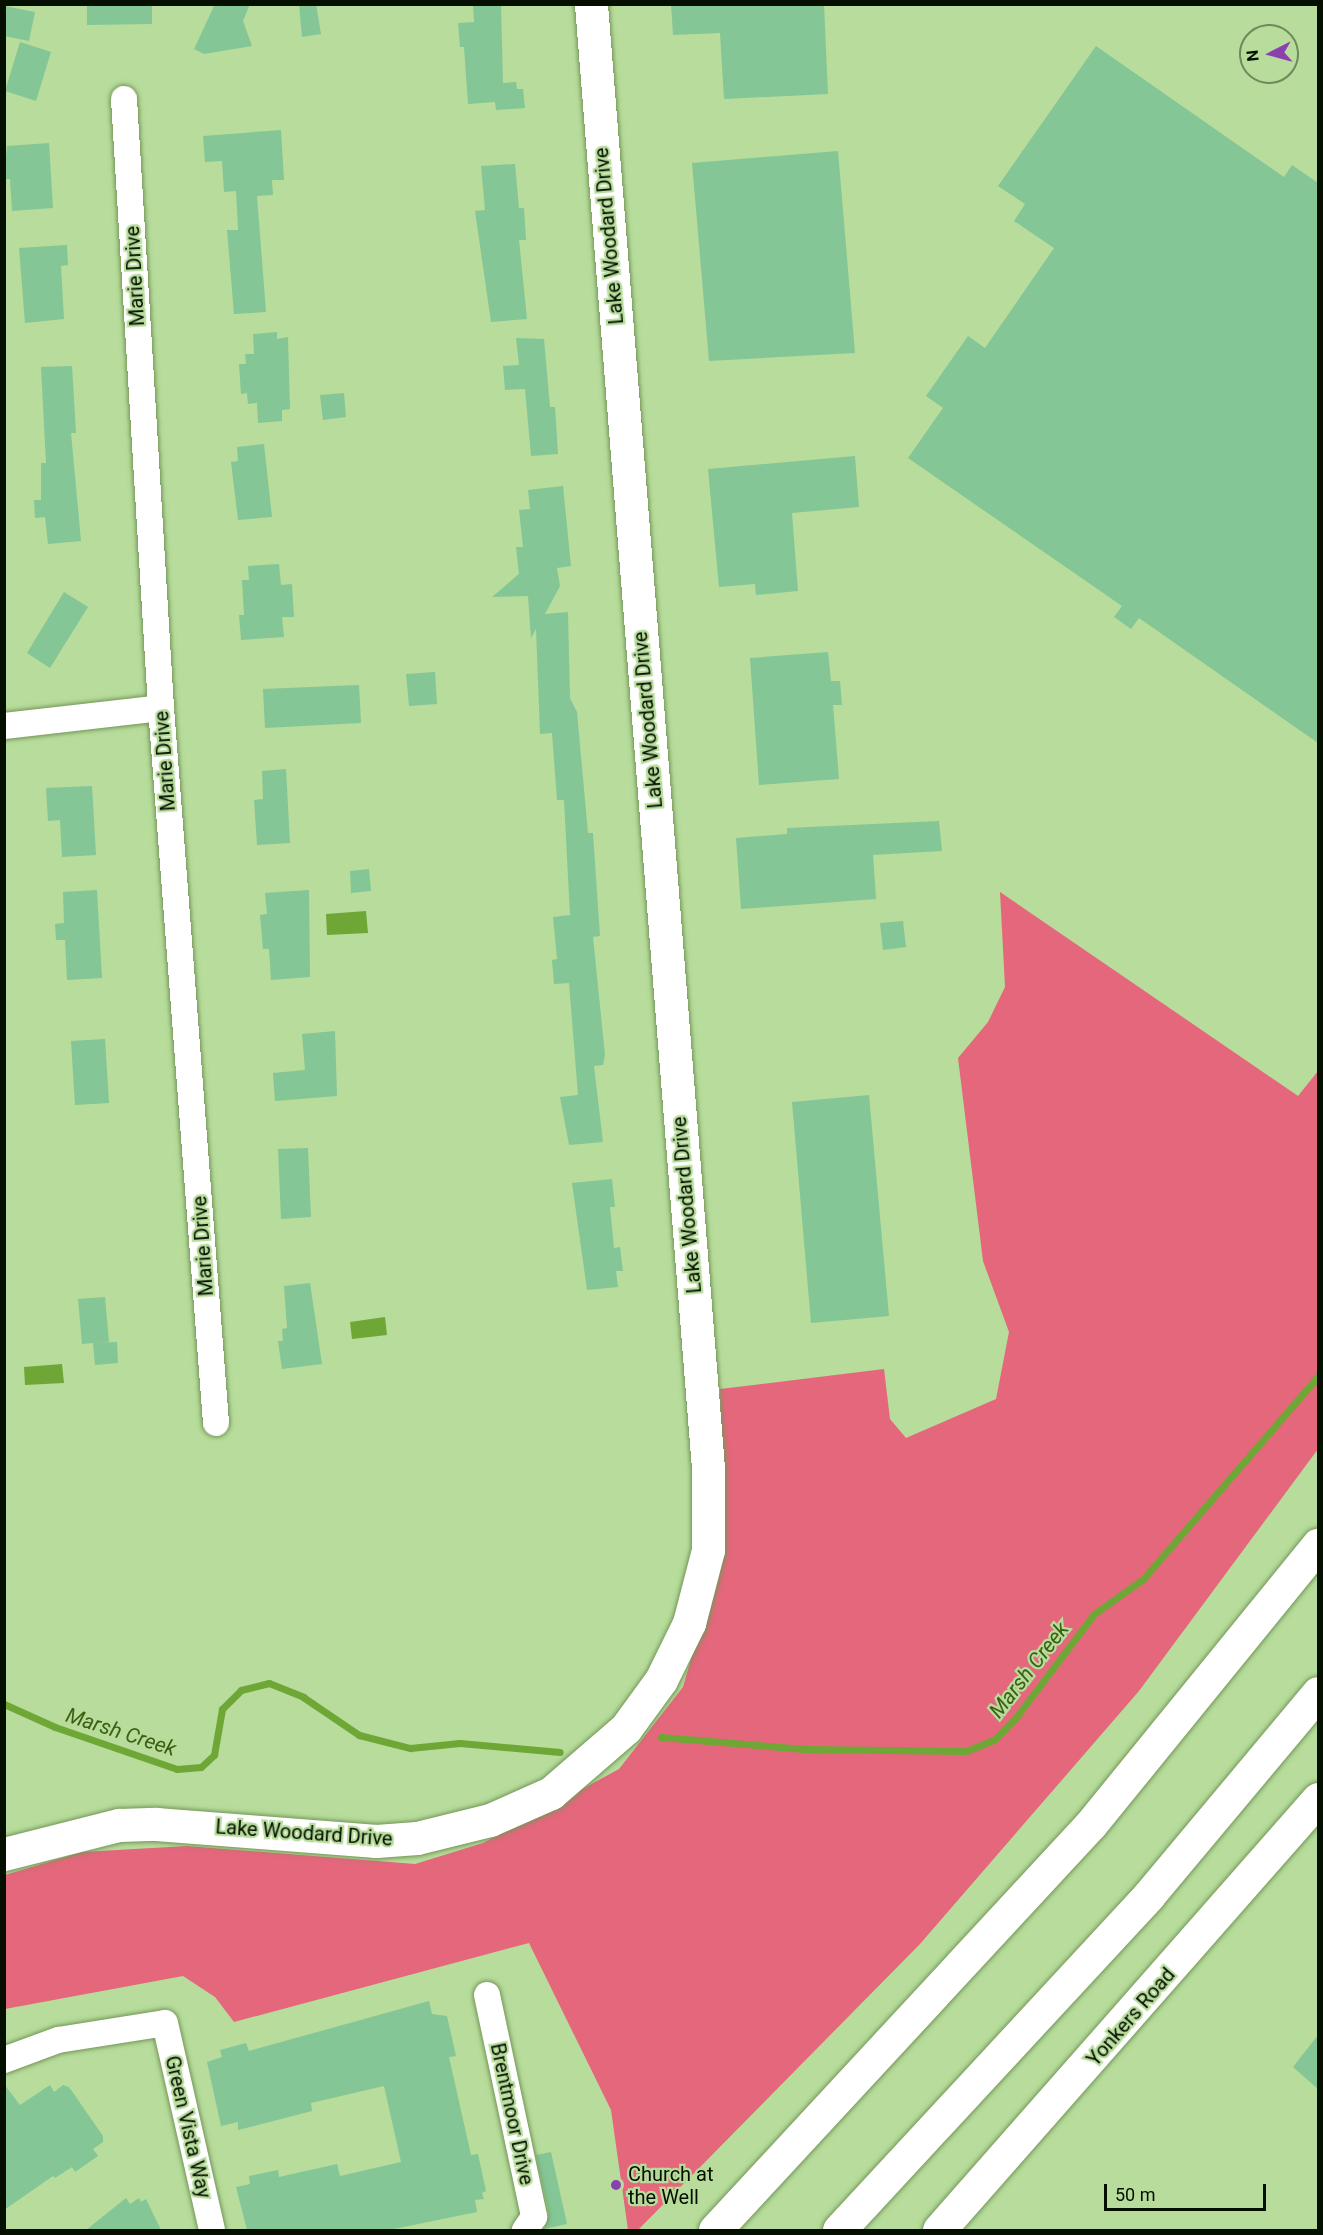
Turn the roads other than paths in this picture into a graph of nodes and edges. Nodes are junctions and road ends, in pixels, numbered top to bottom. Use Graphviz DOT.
graph roads {
  1 [pos="591,4"];
  2 [pos="124,99"];
  3 [pos="161,708"];
  4 [pos="4,726"];
  5 [pos="216,1423"];
  6 [pos="1318,1545"];
  7 [pos="1318,1692"];
  8 [pos="1318,1799"];
  9 [pos="4,1854"];
  10 [pos="487,1995"];
  11 [pos="4,2060"];
  12 [pos="212,2230"];
  13 [pos="525,2230"];
  14 [pos="715,2230"];
  15 [pos="839,2230"];
  16 [pos="939,2230"];
  1 -- 9 [label="main road, Lake Woodard Drive"];
  2 -- 3 [label="street, Marie Drive"];
  3 -- 4 [label="street"];
  3 -- 5 [label="street, Marie Drive"];
  6 -- 14 [label="main road"];
  7 -- 15 [label="main road"];
  8 -- 16 [label="main road, Yonkers Road"];
  10 -- 13 [label="street, Brentmoor Drive"];
  11 -- 12 [label="street, Green Vista Way"];
}
